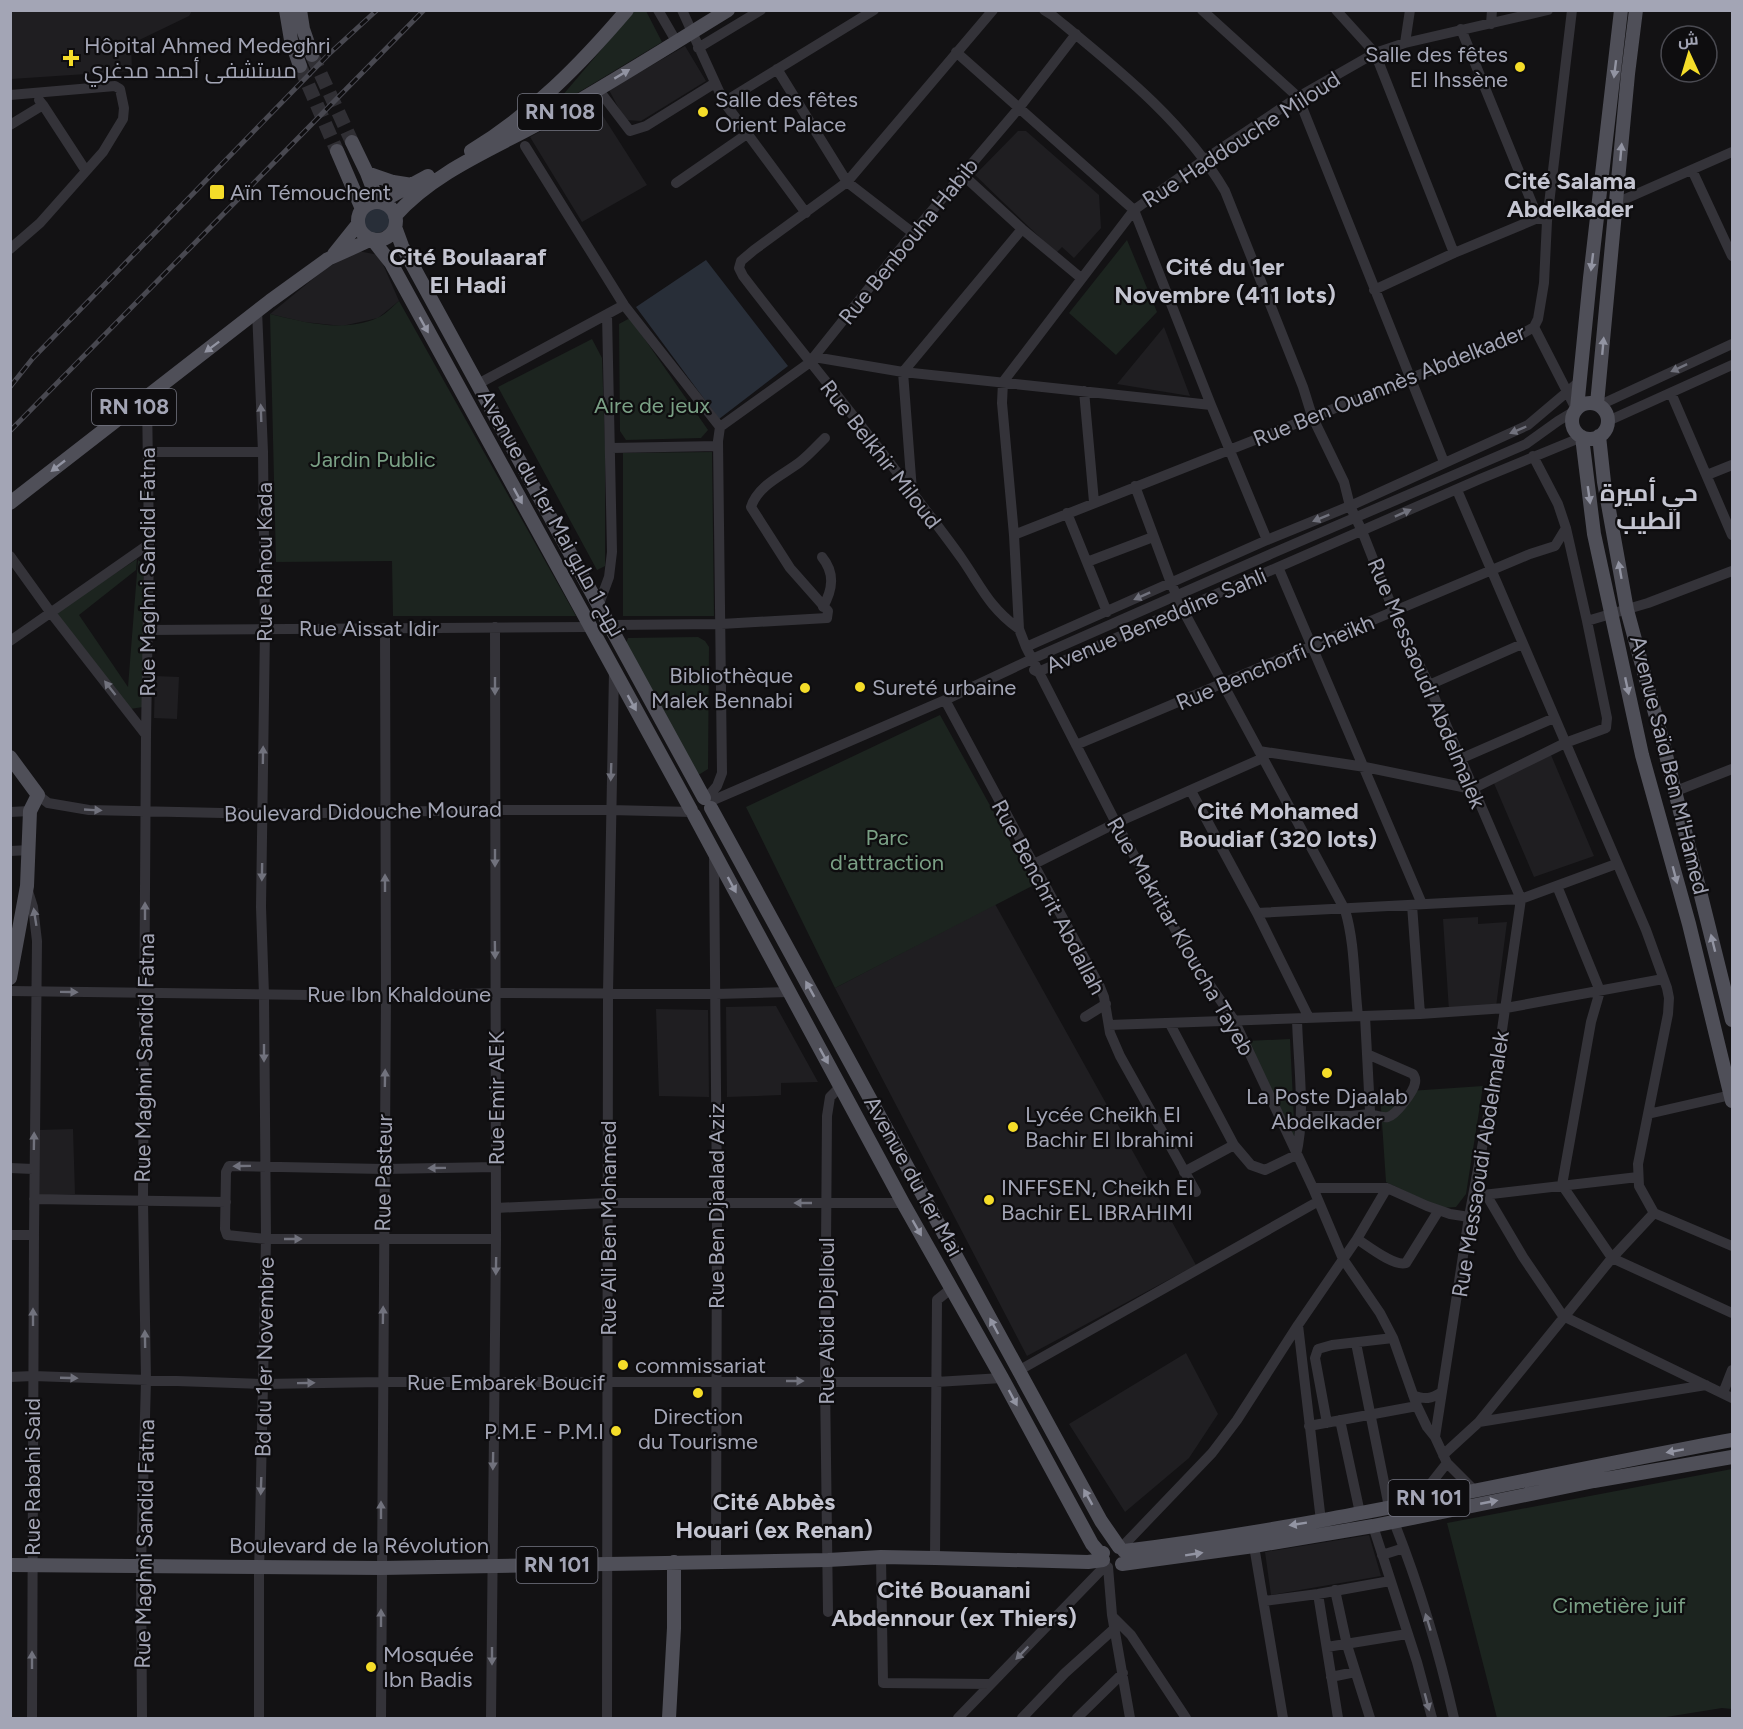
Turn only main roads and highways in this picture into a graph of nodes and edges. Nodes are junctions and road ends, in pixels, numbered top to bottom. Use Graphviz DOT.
graph roads {
  1 [pos="286,10"];
  2 [pos="300,10"];
  3 [pos="627,10"];
  4 [pos="728,10"];
  5 [pos="1621,10"];
  6 [pos="1636,10"];
  7 [pos="312,55"];
  8 [pos="300,66"];
  9 [pos="352,142"];
  10 [pos="337,151"];
  11 [pos="367,172"];
  12 [pos="412,185"];
  13 [pos="379,202"];
  14 [pos="362,209"];
  15 [pos="395,222"];
  16 [pos="358,224"];
  17 [pos="372,239"];
  18 [pos="328,259"];
  19 [pos="1598,405"];
  20 [pos="1575,410"];
  21 [pos="1599,436"];
  22 [pos="1582,437"];
  23 [pos="10,503"];
  24 [pos="610,625"];
  25 [pos="590,627"];
  26 [pos="10,757"];
  27 [pos="708,802"];
  28 [pos="693,812"];
  29 [pos="10,978"];
  30 [pos="1727,978"];
  31 [pos="1732,1020"];
  32 [pos="859,1077"];
  33 [pos="841,1086"];
  34 [pos="1732,1098"];
  35 [pos="969,1279"];
  36 [pos="952,1288"];
  37 [pos="1018,1371"];
  38 [pos="1002,1378"];
  39 [pos="1732,1440"];
  40 [pos="1732,1457"];
  41 [pos="1125,1555"];
  42 [pos="1105,1561"];
  43 [pos="674,1562"];
  44 [pos="10,1565"];
  45 [pos="669,1719"];
  1 -- 8 [label="main road"];
  2 -- 7 [label="main road"];
  3 -- 12 [label="main road, RN 108"];
  15 -- 4 [label="main road, RN 108, one-way"];
  5 -- 20 [label="main road, one-way"];
  19 -- 6 [label="main road, one-way"];
  9 -- 11 [label="main road"];
  10 -- 14 [label="main road"];
  11 -- 12 [label="main road"];
  11 -- 13 [label="main road"];
  12 -- 13 [label="main road, RN 108"];
  13 -- 14 [label="main road"];
  13 -- 15 [label="main road"];
  14 -- 16 [label="main road"];
  15 -- 17 [label="main road"];
  15 -- 24 [label="main road, Avenue du 1er Mai نهج 1 مايو"];
  16 -- 17 [label="main road"];
  16 -- 18 [label="main road"];
  17 -- 18 [label="main road, RN 108"];
  17 -- 25 [label="main road, Avenue du 1er Mai نهج 1 مايو, one-way"];
  18 -- 23 [label="main road, RN 108, one-way"];
  19 -- 20 [label="main road"];
  19 -- 21 [label="main road"];
  20 -- 22 [label="main road"];
  21 -- 22 [label="main road"];
  30 -- 21 [label="main road, Avenue Saïd Ben M'Hamed, one-way"];
  22 -- 34 [label="main road, Avenue Saïd Ben M'Hamed, one-way"];
  24 -- 25 [label="main road"];
  24 -- 27 [label="main road, Avenue du 1er Mai نهج 1 مايو"];
  25 -- 28 [label="main road, Avenue du 1er Mai نهج 1 مايو, one-way"];
  26 -- 29 [label="main road"];
  27 -- 28 [label="main road"];
  32 -- 27 [label="main road, Avenue du 1er Mai, one-way"];
  28 -- 33 [label="main road, Avenue du 1er Mai, one-way"];
  30 -- 31 [label="main road, Avenue Saïd Ben M'Hamed"];
  32 -- 33 [label="main road"];
  32 -- 35 [label="main road, Avenue du 1er Mai"];
  33 -- 36 [label="main road, Avenue du 1er Mai, one-way"];
  35 -- 36 [label="main road"];
  37 -- 35 [label="main road, Avenue du 1er Mai, one-way"];
  36 -- 38 [label="main road, Avenue du 1er Mai"];
  37 -- 38 [label="main road"];
  41 -- 37 [label="main road, Avenue du 1er Mai, one-way"];
  38 -- 42 [label="main road, Avenue du 1er Mai, one-way"];
  39 -- 41 [label="main road, RN 101, one-way"];
  41 -- 40 [label="main road, RN 101, one-way"];
  41 -- 42 [label="main road"];
  41 -- 42 [label="main road"];
  42 -- 43 [label="main road, Boulevard de la Révolution / RN 101"];
  43 -- 44 [label="main road, Boulevard de la Révolution / RN 101"];
  43 -- 45 [label="main road"];
}
